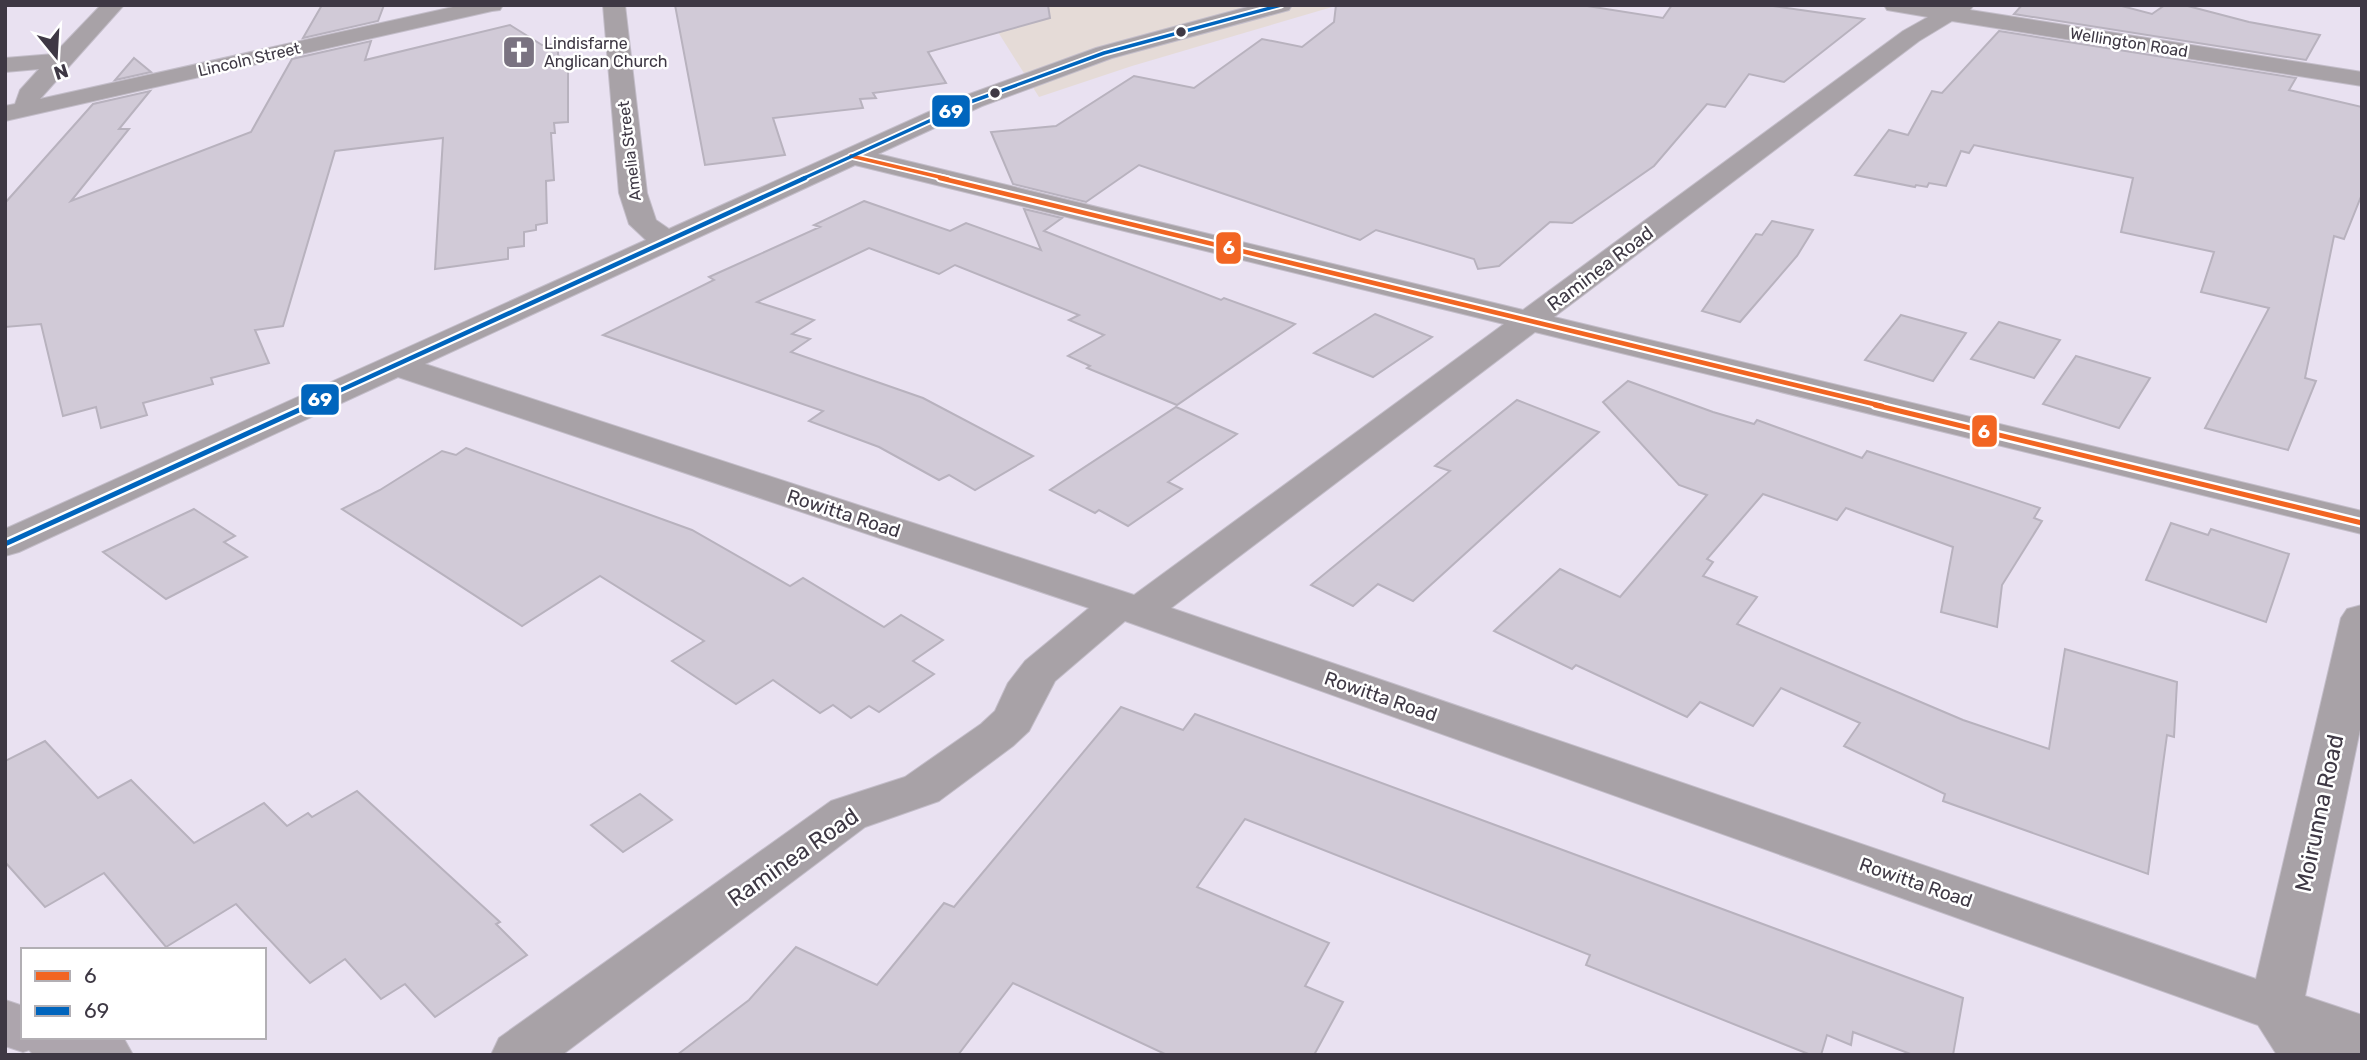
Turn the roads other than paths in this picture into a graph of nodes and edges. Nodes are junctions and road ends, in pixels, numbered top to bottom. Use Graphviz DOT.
graph roads {
  1 [pos="113,5"];
  2 [pos="492,5"];
  3 [pos="614,5"];
  4 [pos="1281,5"];
  5 [pos="1895,5"];
  6 [pos="1955,9"];
  7 [pos="61,60"];
  8 [pos="5,65"];
  9 [pos="2362,79"];
  10 [pos="16,111"];
  11 [pos="851,156"];
  12 [pos="666,241"];
  13 [pos="1532,320"];
  14 [pos="395,365"];
  15 [pos="2362,523"];
  16 [pos="5,544"];
  17 [pos="1129,608"];
  18 [pos="2362,618"];
  19 [pos="2276,1008"];
  20 [pos="56,1039"];
  21 [pos="2362,1039"];
  22 [pos="105,1055"];
  23 [pos="519,1055"];
  24 [pos="2308,1055"];
  1 -- 7 [label="street"];
  2 -- 10 [label="street, Lincoln Street"];
  3 -- 12 [label="street, Amelia Street"];
  4 -- 11 [label="street"];
  5 -- 6 [label="street, Wellington Road"];
  6 -- 9 [label="street, Wellington Road"];
  6 -- 13 [label="street, Raminea Road"];
  7 -- 8 [label="street"];
  7 -- 10 [label="street"];
  11 -- 12 [label="street"];
  11 -- 13 [label="street"];
  12 -- 14 [label="street"];
  13 -- 15 [label="street"];
  13 -- 17 [label="street, Raminea Road"];
  14 -- 16 [label="street"];
  14 -- 17 [label="street, Rowitta Road"];
  17 -- 19 [label="street, Rowitta Road"];
  17 -- 23 [label="street, Raminea Road"];
  18 -- 19 [label="street, Moirunna Road"];
  19 -- 21 [label="street, Rowitta Road"];
  19 -- 24 [label="street"];
  20 -- 22 [label="main road"];
}
